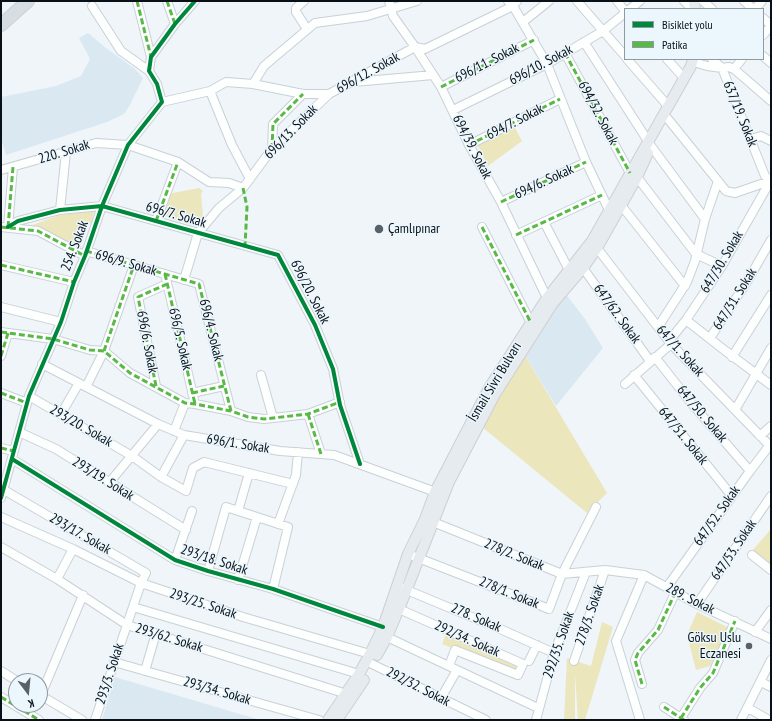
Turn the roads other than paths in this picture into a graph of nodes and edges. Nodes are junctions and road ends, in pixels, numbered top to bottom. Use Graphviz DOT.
graph roads {
  1 [pos="28,1"];
  2 [pos="136,1"];
  3 [pos="167,1"];
  4 [pos="195,1"];
  5 [pos="304,1"];
  6 [pos="417,1"];
  7 [pos="549,1"];
  8 [pos="577,1"];
  9 [pos="616,1"];
  10 [pos="640,1"];
  11 [pos="744,1"];
  12 [pos="513,2"];
  13 [pos="390,5"];
  14 [pos="92,6"];
  15 [pos="631,8"];
  16 [pos="753,8"];
  17 [pos="624,11"];
  18 [pos="624,13"];
  19 [pos="523,22"];
  20 [pos="175,24"];
  21 [pos="1,25"];
  22 [pos="771,25"];
  23 [pos="307,29"];
  24 [pos="603,31"];
  25 [pos="764,34"];
  26 [pos="534,40"];
  27 [pos="584,42"];
  28 [pos="415,47"];
  29 [pos="565,53"];
  30 [pos="624,55"];
  31 [pos="151,57"];
  32 [pos="629,60"];
  33 [pos="668,60"];
  34 [pos="696,60"];
  35 [pos="713,60"];
  36 [pos="718,60"];
  37 [pos="741,60"];
  38 [pos="547,64"];
  39 [pos="722,68"];
  40 [pos="734,69"];
  41 [pos="149,71"];
  42 [pos="433,75"];
  43 [pos="684,78"];
  44 [pos="351,82"];
  45 [pos="253,84"];
  46 [pos="441,87"];
  47 [pos="210,91"];
  48 [pos="304,94"];
  49 [pos="329,94"];
  50 [pos="560,99"];
  51 [pos="771,100"];
  52 [pos="162,102"];
  53 [pos="668,106"];
  54 [pos="454,110"];
  55 [pos="668,118"];
  56 [pos="751,139"];
  57 [pos="771,141"];
  58 [pos="650,143"];
  59 [pos="128,145"];
  60 [pos="469,145"];
  61 [pos="272,148"];
  62 [pos="66,152"];
  63 [pos="178,162"];
  64 [pos="586,162"];
  65 [pos="14,167"];
  66 [pos="1,170"];
  67 [pos="634,175"];
  68 [pos="250,179"];
  69 [pos="718,181"];
  70 [pos="770,181"];
  71 [pos="243,188"];
  72 [pos="602,195"];
  73 [pos="501,202"];
  74 [pos="621,205"];
  75 [pos="102,206"];
  76 [pos="60,210"];
  77 [pos="610,210"];
  78 [pos="705,219"];
  79 [pos="156,221"];
  80 [pos="544,222"];
  81 [pos="4,227"];
  82 [pos="482,227"];
  83 [pos="198,233"];
  84 [pos="516,235"];
  85 [pos="771,240"];
  86 [pos="245,246"];
  87 [pos="597,248"];
  88 [pos="86,253"];
  89 [pos="696,254"];
  90 [pos="1,265"];
  91 [pos="134,265"];
  92 [pos="722,266"];
  93 [pos="583,268"];
  94 [pos="569,270"];
  95 [pos="165,274"];
  96 [pos="184,280"];
  97 [pos="74,282"];
  98 [pos="167,284"];
  99 [pos="685,286"];
  100 [pos="771,295"];
  101 [pos="547,298"];
  102 [pos="1,307"];
  103 [pos="686,320"];
  104 [pos="61,322"];
  105 [pos="534,325"];
  106 [pos="658,327"];
  107 [pos="5,332"];
  108 [pos="710,338"];
  109 [pos="53,339"];
  110 [pos="670,342"];
  111 [pos="771,348"];
  112 [pos="104,351"];
  113 [pos="1,356"];
  114 [pos="732,357"];
  115 [pos="653,359"];
  116 [pos="42,364"];
  117 [pos="756,374"];
  118 [pos="261,375"];
  119 [pos="634,376"];
  120 [pos="625,384"];
  121 [pos="82,385"];
  122 [pos="771,385"];
  123 [pos="156,386"];
  124 [pos="224,386"];
  125 [pos="1,393"];
  126 [pos="192,393"];
  127 [pos="28,400"];
  128 [pos="340,402"];
  129 [pos="185,403"];
  130 [pos="195,404"];
  131 [pos="735,410"];
  132 [pos="231,411"];
  133 [pos="61,414"];
  134 [pos="308,414"];
  135 [pos="273,418"];
  136 [pos="158,424"];
  137 [pos="771,426"];
  138 [pos="174,431"];
  139 [pos="19,432"];
  140 [pos="184,436"];
  141 [pos="760,436"];
  142 [pos="770,447"];
  143 [pos="1,448"];
  144 [pos="298,452"];
  145 [pos="321,454"];
  146 [pos="13,455"];
  147 [pos="132,456"];
  148 [pos="360,464"];
  149 [pos="750,471"];
  150 [pos="249,473"];
  151 [pos="161,477"];
  152 [pos="109,483"];
  153 [pos="293,484"];
  154 [pos="440,493"];
  155 [pos="2,494"];
  156 [pos="732,496"];
  157 [pos="771,496"];
  158 [pos="596,507"];
  159 [pos="192,511"];
  160 [pos="238,511"];
  161 [pos="1,517"];
  162 [pos="257,517"];
  163 [pos="429,521"];
  164 [pos="278,524"];
  165 [pos="186,530"];
  166 [pos="1,547"];
  167 [pos="73,549"];
  168 [pos="408,554"];
  169 [pos="752,555"];
  170 [pos="419,557"];
  171 [pos="175,560"];
  172 [pos="605,570"];
  173 [pos="771,570"];
  174 [pos="208,571"];
  175 [pos="586,572"];
  176 [pos="562,574"];
  177 [pos="644,574"];
  178 [pos="57,579"];
  179 [pos="238,580"];
  180 [pos="141,583"];
  181 [pos="667,587"];
  182 [pos="402,588"];
  183 [pos="273,589"];
  184 [pos="675,593"];
  185 [pos="83,595"];
  186 [pos="697,604"];
  187 [pos="133,606"];
  188 [pos="399,609"];
  189 [pos="771,610"];
  190 [pos="735,621"];
  191 [pos="127,624"];
  192 [pos="383,627"];
  193 [pos="755,632"];
  194 [pos="156,633"];
  195 [pos="386,637"];
  196 [pos="771,639"];
  197 [pos="537,645"];
  198 [pos="554,653"];
  199 [pos="371,659"];
  200 [pos="771,660"];
  201 [pos="529,661"];
  202 [pos="574,661"];
  203 [pos="114,662"];
  204 [pos="449,666"];
  205 [pos="457,670"];
  206 [pos="145,671"];
  207 [pos="359,674"];
  208 [pos="48,676"];
  209 [pos="761,682"];
  210 [pos="642,684"];
  211 [pos="771,687"];
  212 [pos="350,695"];
  213 [pos="1,697"];
  214 [pos="441,698"];
  215 [pos="48,700"];
  216 [pos="664,707"];
  217 [pos="538,708"];
  218 [pos="748,708"];
  219 [pos="682,719"];
  220 [pos="39,720"];
  221 [pos="82,720"];
  222 [pos="95,720"];
  223 [pos="319,720"];
  224 [pos="328,720"];
  225 [pos="337,720"];
  226 [pos="486,720"];
  227 [pos="536,720"];
  228 [pos="640,720"];
  229 [pos="741,720"];
  230 [pos="769,720"];
  1 -- 21 [label="highway"];
  2 -- 31 [label="street"];
  3 -- 20 [label="street"];
  4 -- 20 [label="street"];
  5 -- 23 [label="street"];
  6 -- 13 [label="street"];
  7 -- 19 [label="street"];
  8 -- 24 [label="street"];
  9 -- 17 [label="street"];
  10 -- 15 [label="street"];
  11 -- 16 [label="street"];
  12 -- 19 [label="street"];
  12 -- 28 [label="street, 696/12. Sokak"];
  13 -- 23 [label="street"];
  13 -- 28 [label="street, 694/39. Sokak"];
  14 -- 41 [label="street"];
  18 -- 24 [label="street, 696/10. Sokak"];
  19 -- 26 [label="street"];
  20 -- 31 [label="street"];
  22 -- 25 [label="street"];
  23 -- 45 [label="street"];
  24 -- 27 [label="street, 696/10. Sokak"];
  24 -- 30 [label="street"];
  26 -- 38 [label="street"];
  26 -- 46 [label="street, 696/11. Sokak"];
  27 -- 29 [label="street, 696/10. Sokak"];
  27 -- 58 [label="street"];
  28 -- 42 [label="street, 694/39. Sokak"];
  28 -- 44 [label="street, 696/12. Sokak"];
  29 -- 38 [label="street, 696/10. Sokak"];
  29 -- 67 [label="street, 694/32. Sokak"];
  31 -- 41 [label="street"];
  32 -- 53 [label="street"];
  33 -- 43 [label="street"];
  34 -- 39 [label="street, 637/19. Sokak"];
  34 -- 43 [label="main road, İsmail Sivri Bulvarı"];
  34 -- 55 [label="main road, İsmail Sivri Bulvarı"];
  35 -- 39 [label="street, 637/19. Sokak"];
  36 -- 39 [label="street"];
  37 -- 40 [label="street"];
  38 -- 50 [label="street"];
  38 -- 54 [label="street, 696/10. Sokak"];
  39 -- 40 [label="street"];
  39 -- 56 [label="street, 637/19. Sokak"];
  40 -- 51 [label="street"];
  41 -- 52 [label="street"];
  42 -- 44 [label="street"];
  42 -- 46 [label="street, 694/39. Sokak"];
  43 -- 53 [label="main road, İsmail Sivri Bulvarı"];
  44 -- 49 [label="street, 696/12. Sokak"];
  45 -- 47 [label="street, 696/12. Sokak"];
  45 -- 48 [label="street, 696/12. Sokak"];
  46 -- 54 [label="street, 694/39. Sokak"];
  47 -- 52 [label="street, 696/12. Sokak"];
  47 -- 68 [label="street"];
  48 -- 49 [label="street, 696/12. Sokak"];
  48 -- 61 [label="street"];
  49 -- 61 [label="street, 696/13. Sokak"];
  50 -- 60 [label="street, 694/7. Sokak"];
  50 -- 64 [label="street"];
  52 -- 59 [label="street, 254. Sokak"];
  53 -- 58 [label="main road, İsmail Sivri Bulvarı"];
  54 -- 60 [label="street, 694/39. Sokak"];
  55 -- 58 [label="main road, İsmail Sivri Bulvarı"];
  55 -- 69 [label="street"];
  56 -- 57 [label="street"];
  56 -- 70 [label="street, 637/19. Sokak"];
  58 -- 67 [label="main road, İsmail Sivri Bulvarı"];
  58 -- 78 [label="street"];
  59 -- 62 [label="street, 220. Sokak"];
  59 -- 63 [label="street"];
  59 -- 75 [label="street, 254. Sokak"];
  60 -- 73 [label="street, 694/39. Sokak"];
  61 -- 68 [label="street, 696/13. Sokak"];
  62 -- 65 [label="street, 220. Sokak"];
  62 -- 76 [label="street"];
  63 -- 71 [label="street"];
  63 -- 79 [label="street"];
  64 -- 72 [label="street"];
  64 -- 73 [label="street, 694/6. Sokak"];
  65 -- 66 [label="street, 220. Sokak"];
  65 -- 81 [label="street"];
  67 -- 74 [label="main road, İsmail Sivri Bulvarı"];
  67 -- 77 [label="main road, İsmail Sivri Bulvarı"];
  67 -- 89 [label="street, 694/32. Sokak"];
  68 -- 71 [label="street, 696/13. Sokak"];
  69 -- 70 [label="street"];
  69 -- 78 [label="street"];
  70 -- 92 [label="street, 647/30. Sokak"];
  71 -- 83 [label="street, 696/13. Sokak"];
  72 -- 77 [label="street"];
  72 -- 80 [label="street"];
  73 -- 84 [label="street, 694/39. Sokak"];
  74 -- 87 [label="main road, İsmail Sivri Bulvarı"];
  74 -- 99 [label="street"];
  75 -- 76 [label="street"];
  75 -- 79 [label="street, 696/7. Sokak"];
  75 -- 88 [label="street, 254. Sokak"];
  76 -- 81 [label="street"];
  77 -- 94 [label="main road, İsmail Sivri Bulvarı"];
  78 -- 89 [label="street"];
  79 -- 83 [label="street, 696/7. Sokak"];
  80 -- 84 [label="street"];
  80 -- 94 [label="street"];
  81 -- 88 [label="street, 696/9. Sokak"];
  82 -- 105 [label="street"];
  83 -- 86 [label="street, 696/7. Sokak"];
  83 -- 96 [label="street"];
  84 -- 101 [label="street, 694/39. Sokak"];
  85 -- 108 [label="street, 647/31. Sokak"];
  86 -- 128 [label="street, 696/20. Sokak"];
  87 -- 93 [label="main road, İsmail Sivri Bulvarı"];
  87 -- 106 [label="street, 647/1. Sokak"];
  88 -- 91 [label="street, 696/9. Sokak"];
  88 -- 97 [label="street, 254. Sokak"];
  89 -- 92 [label="street"];
  89 -- 99 [label="street"];
  90 -- 97 [label="street"];
  91 -- 95 [label="street, 696/9. Sokak"];
  91 -- 112 [label="street"];
  92 -- 103 [label="street, 647/30. Sokak"];
  93 -- 105 [label="main road, İsmail Sivri Bulvarı"];
  93 -- 115 [label="street, 647/62. Sokak"];
  94 -- 101 [label="main road, İsmail Sivri Bulvarı"];
  95 -- 96 [label="street, 696/4. Sokak"];
  95 -- 98 [label="street, 696/5. Sokak"];
  96 -- 124 [label="street, 696/4. Sokak"];
  97 -- 104 [label="street, 254. Sokak"];
  98 -- 123 [label="street, 696/6. Sokak"];
  98 -- 126 [label="street, 696/5. Sokak"];
  99 -- 106 [label="street"];
  100 -- 114 [label="street"];
  101 -- 105 [label="main road, İsmail Sivri Bulvarı"];
  102 -- 104 [label="street"];
  103 -- 108 [label="street"];
  103 -- 110 [label="street, 647/30. Sokak"];
  104 -- 109 [label="street, 254. Sokak"];
  105 -- 154 [label="main road, İsmail Sivri Bulvarı"];
  106 -- 110 [label="street, 647/1. Sokak"];
  107 -- 109 [label="street"];
  107 -- 113 [label="street"];
  108 -- 114 [label="street"];
  109 -- 112 [label="street"];
  109 -- 116 [label="street, 254. Sokak"];
  110 -- 115 [label="street, 647/30. Sokak"];
  110 -- 131 [label="street, 647/1. Sokak"];
  111 -- 117 [label="street"];
  112 -- 121 [label="street"];
  112 -- 123 [label="street"];
  114 -- 117 [label="street"];
  115 -- 119 [label="street, 647/30. Sokak"];
  115 -- 149 [label="street, 647/50. Sokak"];
  116 -- 121 [label="street, 696/1. Sokak"];
  116 -- 127 [label="street, 254. Sokak"];
  117 -- 122 [label="street"];
  117 -- 131 [label="street"];
  118 -- 135 [label="street"];
  119 -- 120 [label="street, 647/30. Sokak"];
  119 -- 156 [label="street, 647/51. Sokak"];
  121 -- 133 [label="street"];
  121 -- 136 [label="street, 696/1. Sokak"];
  123 -- 129 [label="street"];
  124 -- 126 [label="street"];
  124 -- 132 [label="street, 696/4. Sokak"];
  125 -- 127 [label="street, 293/20. Sokak"];
  126 -- 130 [label="street, 696/5. Sokak"];
  127 -- 133 [label="street, 293/20. Sokak"];
  127 -- 139 [label="street, 254. Sokak"];
  128 -- 134 [label="street"];
  128 -- 148 [label="street, 696/20. Sokak"];
  129 -- 130 [label="street"];
  129 -- 138 [label="street"];
  130 -- 132 [label="street"];
  131 -- 141 [label="street, 647/1. Sokak"];
  132 -- 135 [label="street"];
  133 -- 147 [label="street, 293/20. Sokak"];
  134 -- 135 [label="street"];
  134 -- 145 [label="street"];
  136 -- 138 [label="street, 696/1. Sokak"];
  136 -- 147 [label="street"];
  137 -- 141 [label="street"];
  138 -- 140 [label="street, 696/1. Sokak"];
  139 -- 146 [label="street, 254. Sokak"];
  139 -- 152 [label="street, 293/19. Sokak"];
  140 -- 144 [label="street, 696/1. Sokak"];
  140 -- 151 [label="street"];
  141 -- 142 [label="street, 647/1. Sokak"];
  142 -- 149 [label="street, 647/52. Sokak"];
  143 -- 146 [label="street, 293/18. Sokak"];
  144 -- 145 [label="street, 696/1. Sokak"];
  144 -- 153 [label="street"];
  145 -- 148 [label="street, 696/1. Sokak"];
  146 -- 155 [label="street, 254. Sokak"];
  146 -- 171 [label="street, 293/18. Sokak"];
  147 -- 151 [label="street, 293/20. Sokak"];
  147 -- 152 [label="street"];
  148 -- 154 [label="street, 696/1. Sokak"];
  149 -- 156 [label="street, 647/52. Sokak"];
  150 -- 151 [label="street, 293/20. Sokak"];
  150 -- 153 [label="street"];
  150 -- 160 [label="street"];
  152 -- 165 [label="street, 293/19. Sokak"];
  153 -- 164 [label="street"];
  154 -- 163 [label="main road, İsmail Sivri Bulvarı"];
  155 -- 180 [label="street, 293/17. Sokak"];
  156 -- 181 [label="street, 647/52. Sokak"];
  157 -- 186 [label="street, 647/53. Sokak"];
  158 -- 176 [label="street, 278/1. Sokak"];
  159 -- 165 [label="street"];
  160 -- 162 [label="street"];
  160 -- 174 [label="street"];
  161 -- 167 [label="street, 293/25. Sokak"];
  162 -- 164 [label="street"];
  162 -- 179 [label="street"];
  163 -- 168 [label="main road, İsmail Sivri Bulvarı"];
  163 -- 170 [label="main road, İsmail Sivri Bulvarı"];
  163 -- 176 [label="street, 278/2. Sokak"];
  164 -- 183 [label="street"];
  165 -- 171 [label="street"];
  166 -- 178 [label="street, 293/62. Sokak"];
  167 -- 178 [label="street"];
  167 -- 180 [label="street, 293/25. Sokak"];
  168 -- 170 [label="street, 278/1. Sokak"];
  168 -- 182 [label="main road, İsmail Sivri Bulvarı"];
  169 -- 173 [label="street"];
  170 -- 176 [label="street, 278/1. Sokak"];
  170 -- 182 [label="main road, İsmail Sivri Bulvarı"];
  171 -- 174 [label="street, 293/18. Sokak"];
  172 -- 175 [label="street, 278/2. Sokak"];
  172 -- 177 [label="street, 289. Sokak"];
  172 -- 202 [label="street, 278/3. Sokak"];
  174 -- 179 [label="street, 293/18. Sokak"];
  175 -- 176 [label="street, 278/2. Sokak"];
  175 -- 198 [label="street, 292/35. Sokak"];
  177 -- 181 [label="street, 289. Sokak"];
  177 -- 228 [label="street"];
  178 -- 185 [label="street, 293/62. Sokak"];
  179 -- 183 [label="street, 293/18. Sokak"];
  180 -- 187 [label="street, 293/3. Sokak"];
  180 -- 199 [label="street, 293/25. Sokak"];
  181 -- 184 [label="street, 289. Sokak"];
  182 -- 188 [label="main road, İsmail Sivri Bulvarı"];
  182 -- 192 [label="main road, İsmail Sivri Bulvarı"];
  182 -- 197 [label="street, 278. Sokak"];
  183 -- 192 [label="street, 293/18. Sokak"];
  184 -- 186 [label="street, 289. Sokak"];
  184 -- 210 [label="street"];
  185 -- 191 [label="street, 293/62. Sokak"];
  185 -- 208 [label="street"];
  186 -- 190 [label="street, 289. Sokak"];
  187 -- 191 [label="street, 293/3. Sokak"];
  187 -- 207 [label="street"];
  188 -- 195 [label="main road, İsmail Sivri Bulvarı"];
  188 -- 204 [label="street, 292/34. Sokak"];
  189 -- 193 [label="street"];
  190 -- 193 [label="street, 289. Sokak"];
  190 -- 219 [label="street"];
  191 -- 194 [label="street, 293/62. Sokak"];
  191 -- 203 [label="street, 293/3. Sokak"];
  192 -- 199 [label="main road, İsmail Sivri Bulvarı"];
  193 -- 196 [label="street, 289. Sokak"];
  194 -- 206 [label="street"];
  194 -- 212 [label="street, 293/62. Sokak"];
  195 -- 199 [label="main road, İsmail Sivri Bulvarı"];
  195 -- 204 [label="street"];
  197 -- 198 [label="street, 278. Sokak"];
  197 -- 201 [label="street"];
  198 -- 217 [label="street, 292/35. Sokak"];
  199 -- 207 [label="main road, İsmail Sivri Bulvarı"];
  199 -- 212 [label="main road, İsmail Sivri Bulvarı"];
  199 -- 214 [label="street, 292/32. Sokak"];
  200 -- 209 [label="street"];
  203 -- 206 [label="street, 293/34. Sokak"];
  203 -- 222 [label="street, 293/3. Sokak"];
  204 -- 205 [label="street"];
  205 -- 214 [label="street"];
  205 -- 217 [label="street"];
  206 -- 223 [label="street, 293/34. Sokak"];
  207 -- 212 [label="main road, İsmail Sivri Bulvarı"];
  209 -- 211 [label="street"];
  209 -- 218 [label="street"];
  212 -- 224 [label="main road, İsmail Sivri Bulvarı"];
  212 -- 225 [label="main road, İsmail Sivri Bulvarı"];
  213 -- 220 [label="street"];
  214 -- 226 [label="street, 292/32. Sokak"];
  215 -- 221 [label="street"];
  216 -- 219 [label="street"];
  217 -- 227 [label="street, 292/35. Sokak"];
  218 -- 229 [label="street"];
  218 -- 230 [label="street"];
}
